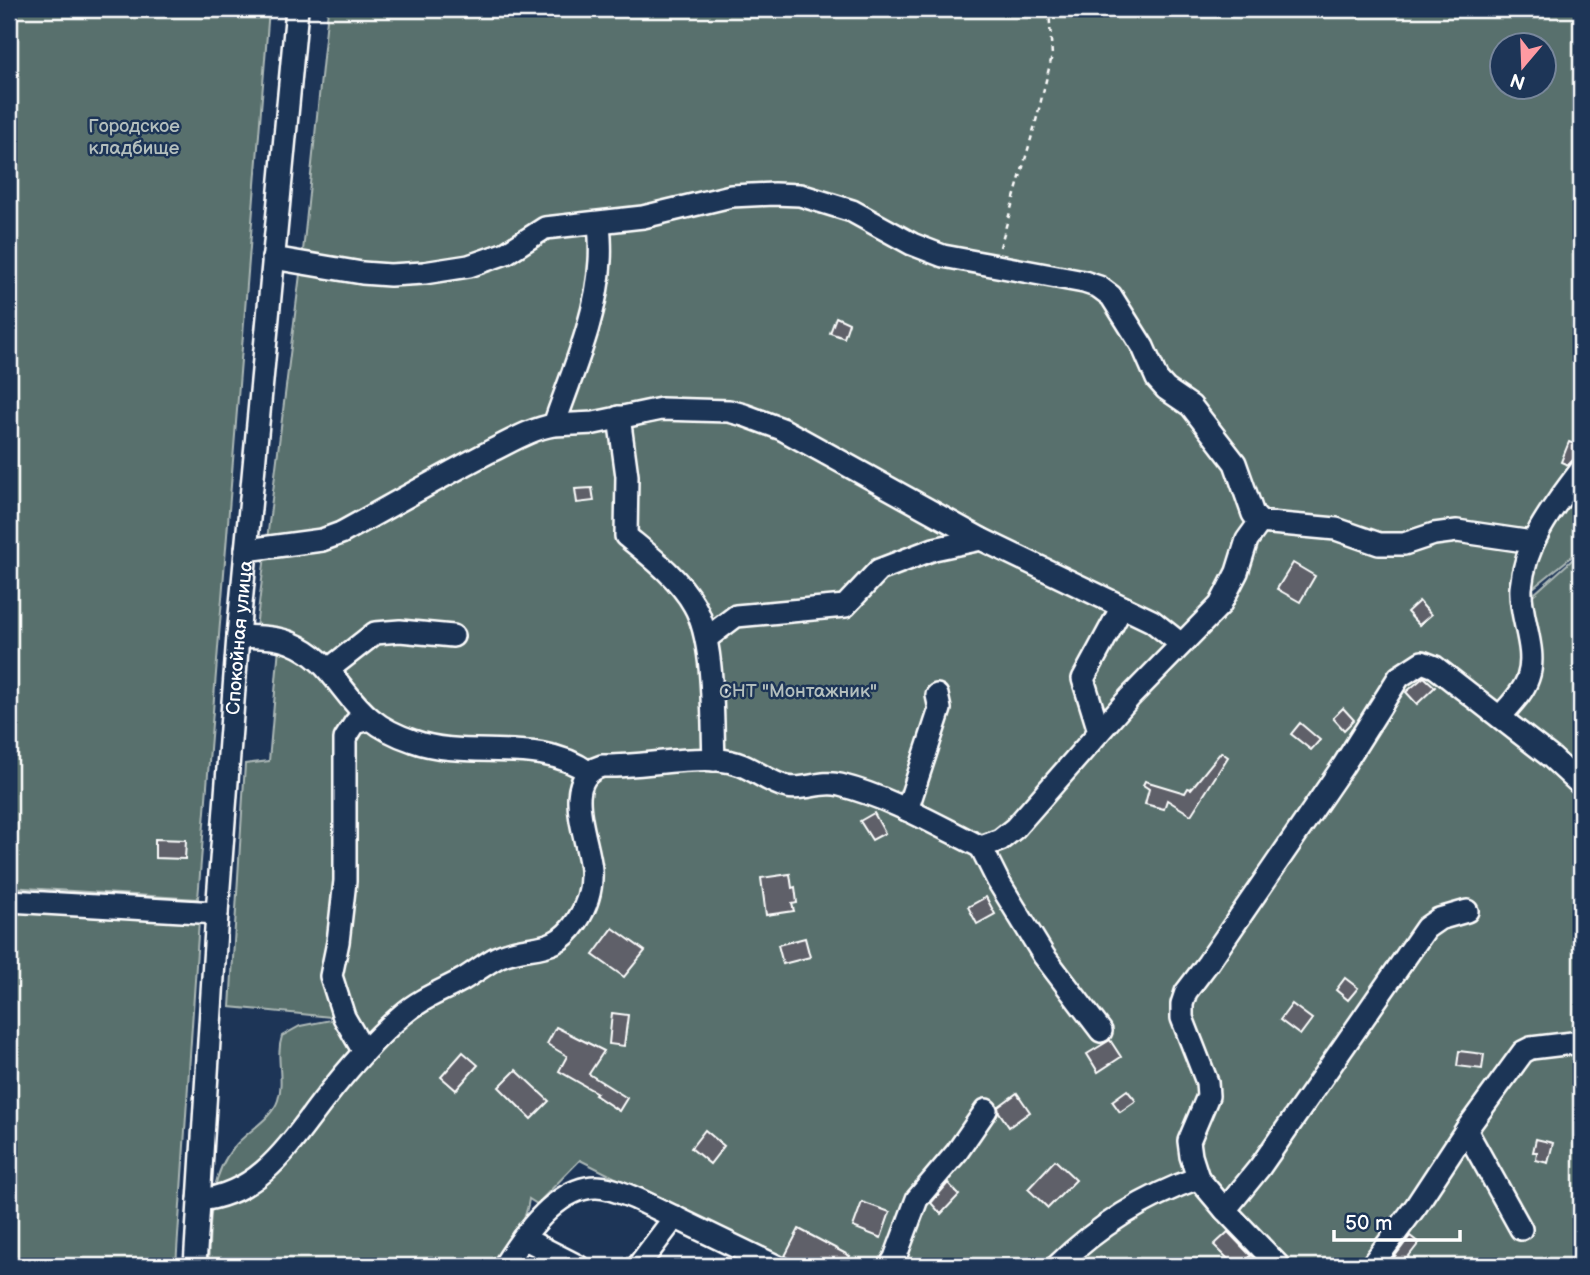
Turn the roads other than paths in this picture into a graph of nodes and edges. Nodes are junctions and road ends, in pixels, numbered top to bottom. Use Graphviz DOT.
graph roads {
  1 [pos="297,9"];
  2 [pos="599,223"];
  3 [pos="273,258"];
  4 [pos="619,417"];
  5 [pos="554,425"];
  6 [pos="1581,470"];
  7 [pos="1260,522"];
  8 [pos="981,539"];
  9 [pos="1532,542"];
  10 [pos="246,550"];
  11 [pos="1122,607"];
  12 [pos="239,636"];
  13 [pos="453,636"];
  14 [pos="708,638"];
  15 [pos="1181,644"];
  16 [pos="329,669"];
  17 [pos="937,695"];
  18 [pos="1500,717"];
  19 [pos="370,719"];
  20 [pos="1099,732"];
  21 [pos="714,760"];
  22 [pos="588,772"];
  23 [pos="1581,785"];
  24 [pos="907,810"];
  25 [pos="981,847"];
  26 [pos="9,901"];
  27 [pos="1467,911"];
  28 [pos="217,913"];
  29 [pos="1101,1031"];
  30 [pos="1581,1042"];
  31 [pos="364,1052"];
  32 [pos="986,1110"];
  33 [pos="1466,1130"];
  34 [pos="1198,1178"];
  35 [pos="199,1200"];
  36 [pos="1225,1210"];
  37 [pos="676,1217"];
  38 [pos="1521,1229"];
  39 [pos="523,1238"];
  40 [pos="1272,1263"];
  41 [pos="195,1266"];
  42 [pos="504,1266"];
  43 [pos="578,1266"];
  44 [pos="638,1266"];
  45 [pos="776,1266"];
  46 [pos="890,1266"];
  47 [pos="1057,1266"];
  48 [pos="1371,1266"];
  1 -- 3 [label="street, Спокойная улица"];
  2 -- 3 [label="street"];
  2 -- 5 [label="street"];
  2 -- 7 [label="street"];
  3 -- 10 [label="street, Спокойная улица"];
  4 -- 5 [label="street"];
  4 -- 8 [label="street"];
  4 -- 14 [label="street"];
  5 -- 10 [label="street"];
  6 -- 9 [label="street"];
  7 -- 9 [label="street"];
  7 -- 15 [label="street"];
  8 -- 11 [label="street"];
  8 -- 14 [label="street"];
  9 -- 18 [label="street"];
  10 -- 12 [label="street, Спокойная улица"];
  11 -- 15 [label="street"];
  11 -- 20 [label="street"];
  12 -- 16 [label="street"];
  12 -- 28 [label="street, Спокойная улица"];
  13 -- 16 [label="street"];
  14 -- 21 [label="street"];
  15 -- 20 [label="street"];
  16 -- 19 [label="street"];
  17 -- 24 [label="street"];
  18 -- 23 [label="street"];
  18 -- 34 [label="street"];
  19 -- 22 [label="street"];
  19 -- 31 [label="street"];
  20 -- 25 [label="street"];
  21 -- 22 [label="street"];
  21 -- 24 [label="street"];
  22 -- 31 [label="street"];
  24 -- 25 [label="street"];
  25 -- 29 [label="street"];
  26 -- 28 [label="street"];
  27 -- 36 [label="street"];
  28 -- 35 [label="street, Спокойная улица"];
  30 -- 33 [label="street"];
  31 -- 35 [label="street"];
  32 -- 46 [label="street"];
  33 -- 38 [label="street"];
  33 -- 48 [label="street"];
  34 -- 36 [label="street"];
  34 -- 47 [label="street"];
  35 -- 41 [label="street, Спокойная улица"];
  36 -- 40 [label="street"];
  37 -- 39 [label="street"];
  37 -- 44 [label="street"];
  37 -- 45 [label="street"];
  39 -- 42 [label="street"];
  39 -- 43 [label="street"];
}
